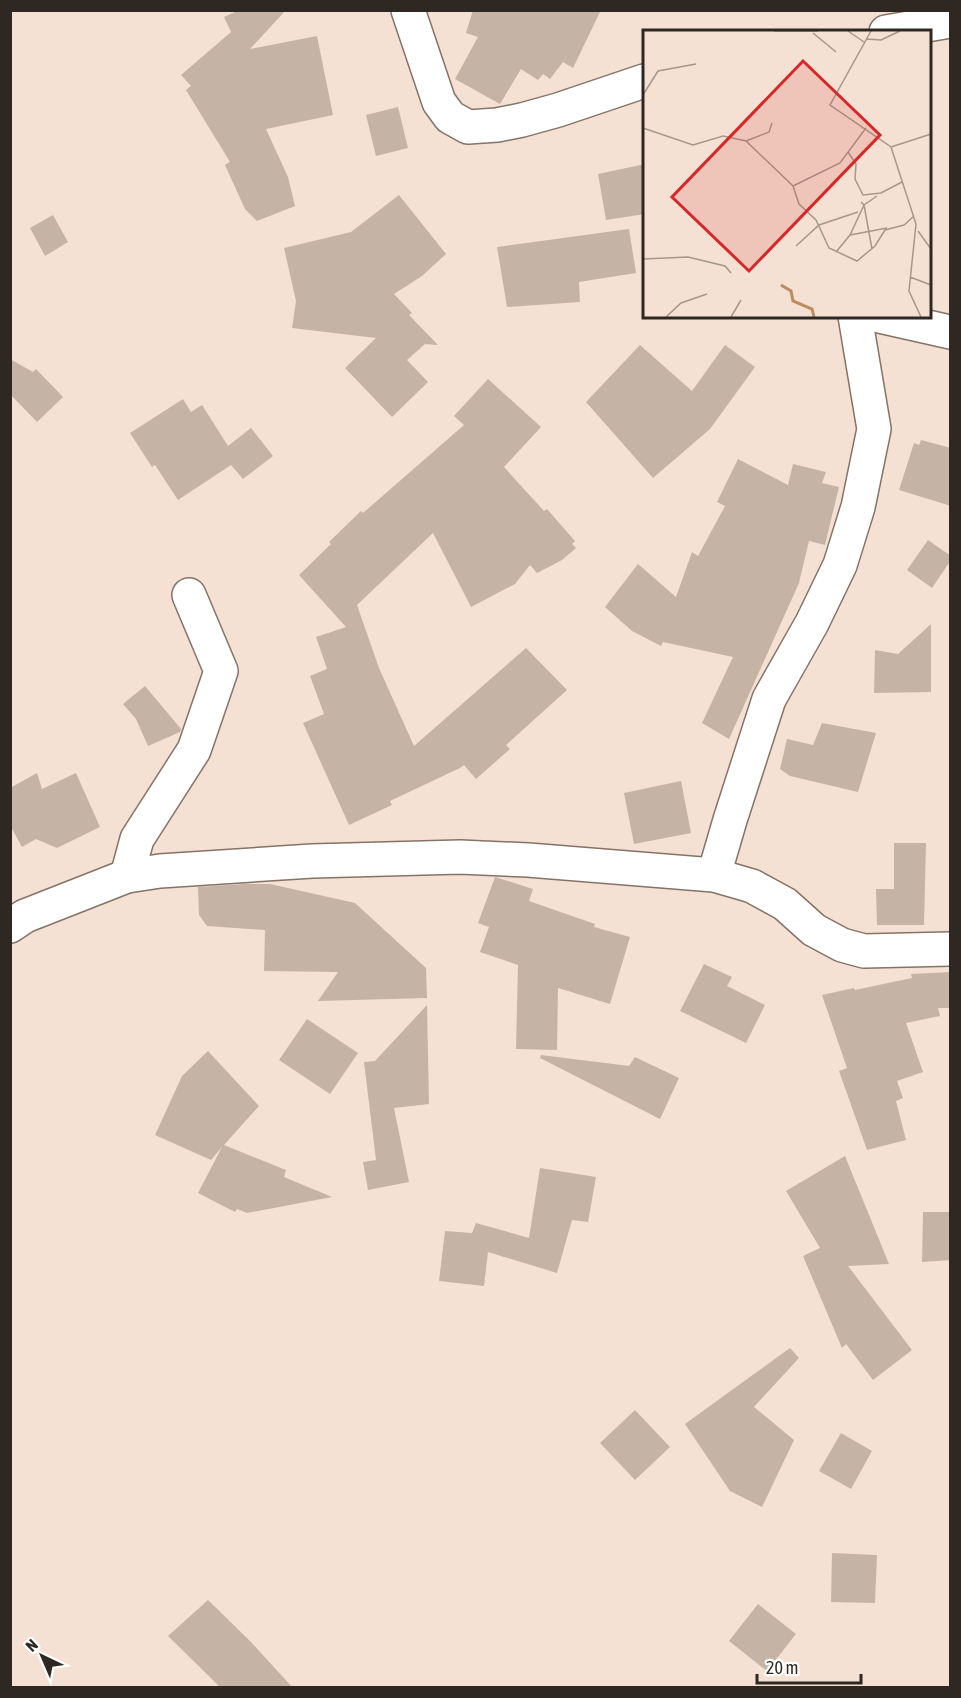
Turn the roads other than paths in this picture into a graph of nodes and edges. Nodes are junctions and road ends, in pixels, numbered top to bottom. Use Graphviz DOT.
graph roads {
  1 [pos="408,10"];
  2 [pos="951,21"];
  3 [pos="898,30"];
  4 [pos="643,82"];
  5 [pos="855,318"];
  6 [pos="888,318"];
  7 [pos="951,332"];
  8 [pos="189,595"];
  9 [pos="714,875"];
  10 [pos="127,876"];
  11 [pos="10,926"];
  12 [pos="951,949"];
  1 -- 4 [label="street"];
  2 -- 3 [label="street"];
  5 -- 9 [label="street"];
  6 -- 7 [label="street"];
  8 -- 10 [label="street"];
  9 -- 10 [label="street"];
  9 -- 12 [label="street"];
  10 -- 11 [label="street"];
}
